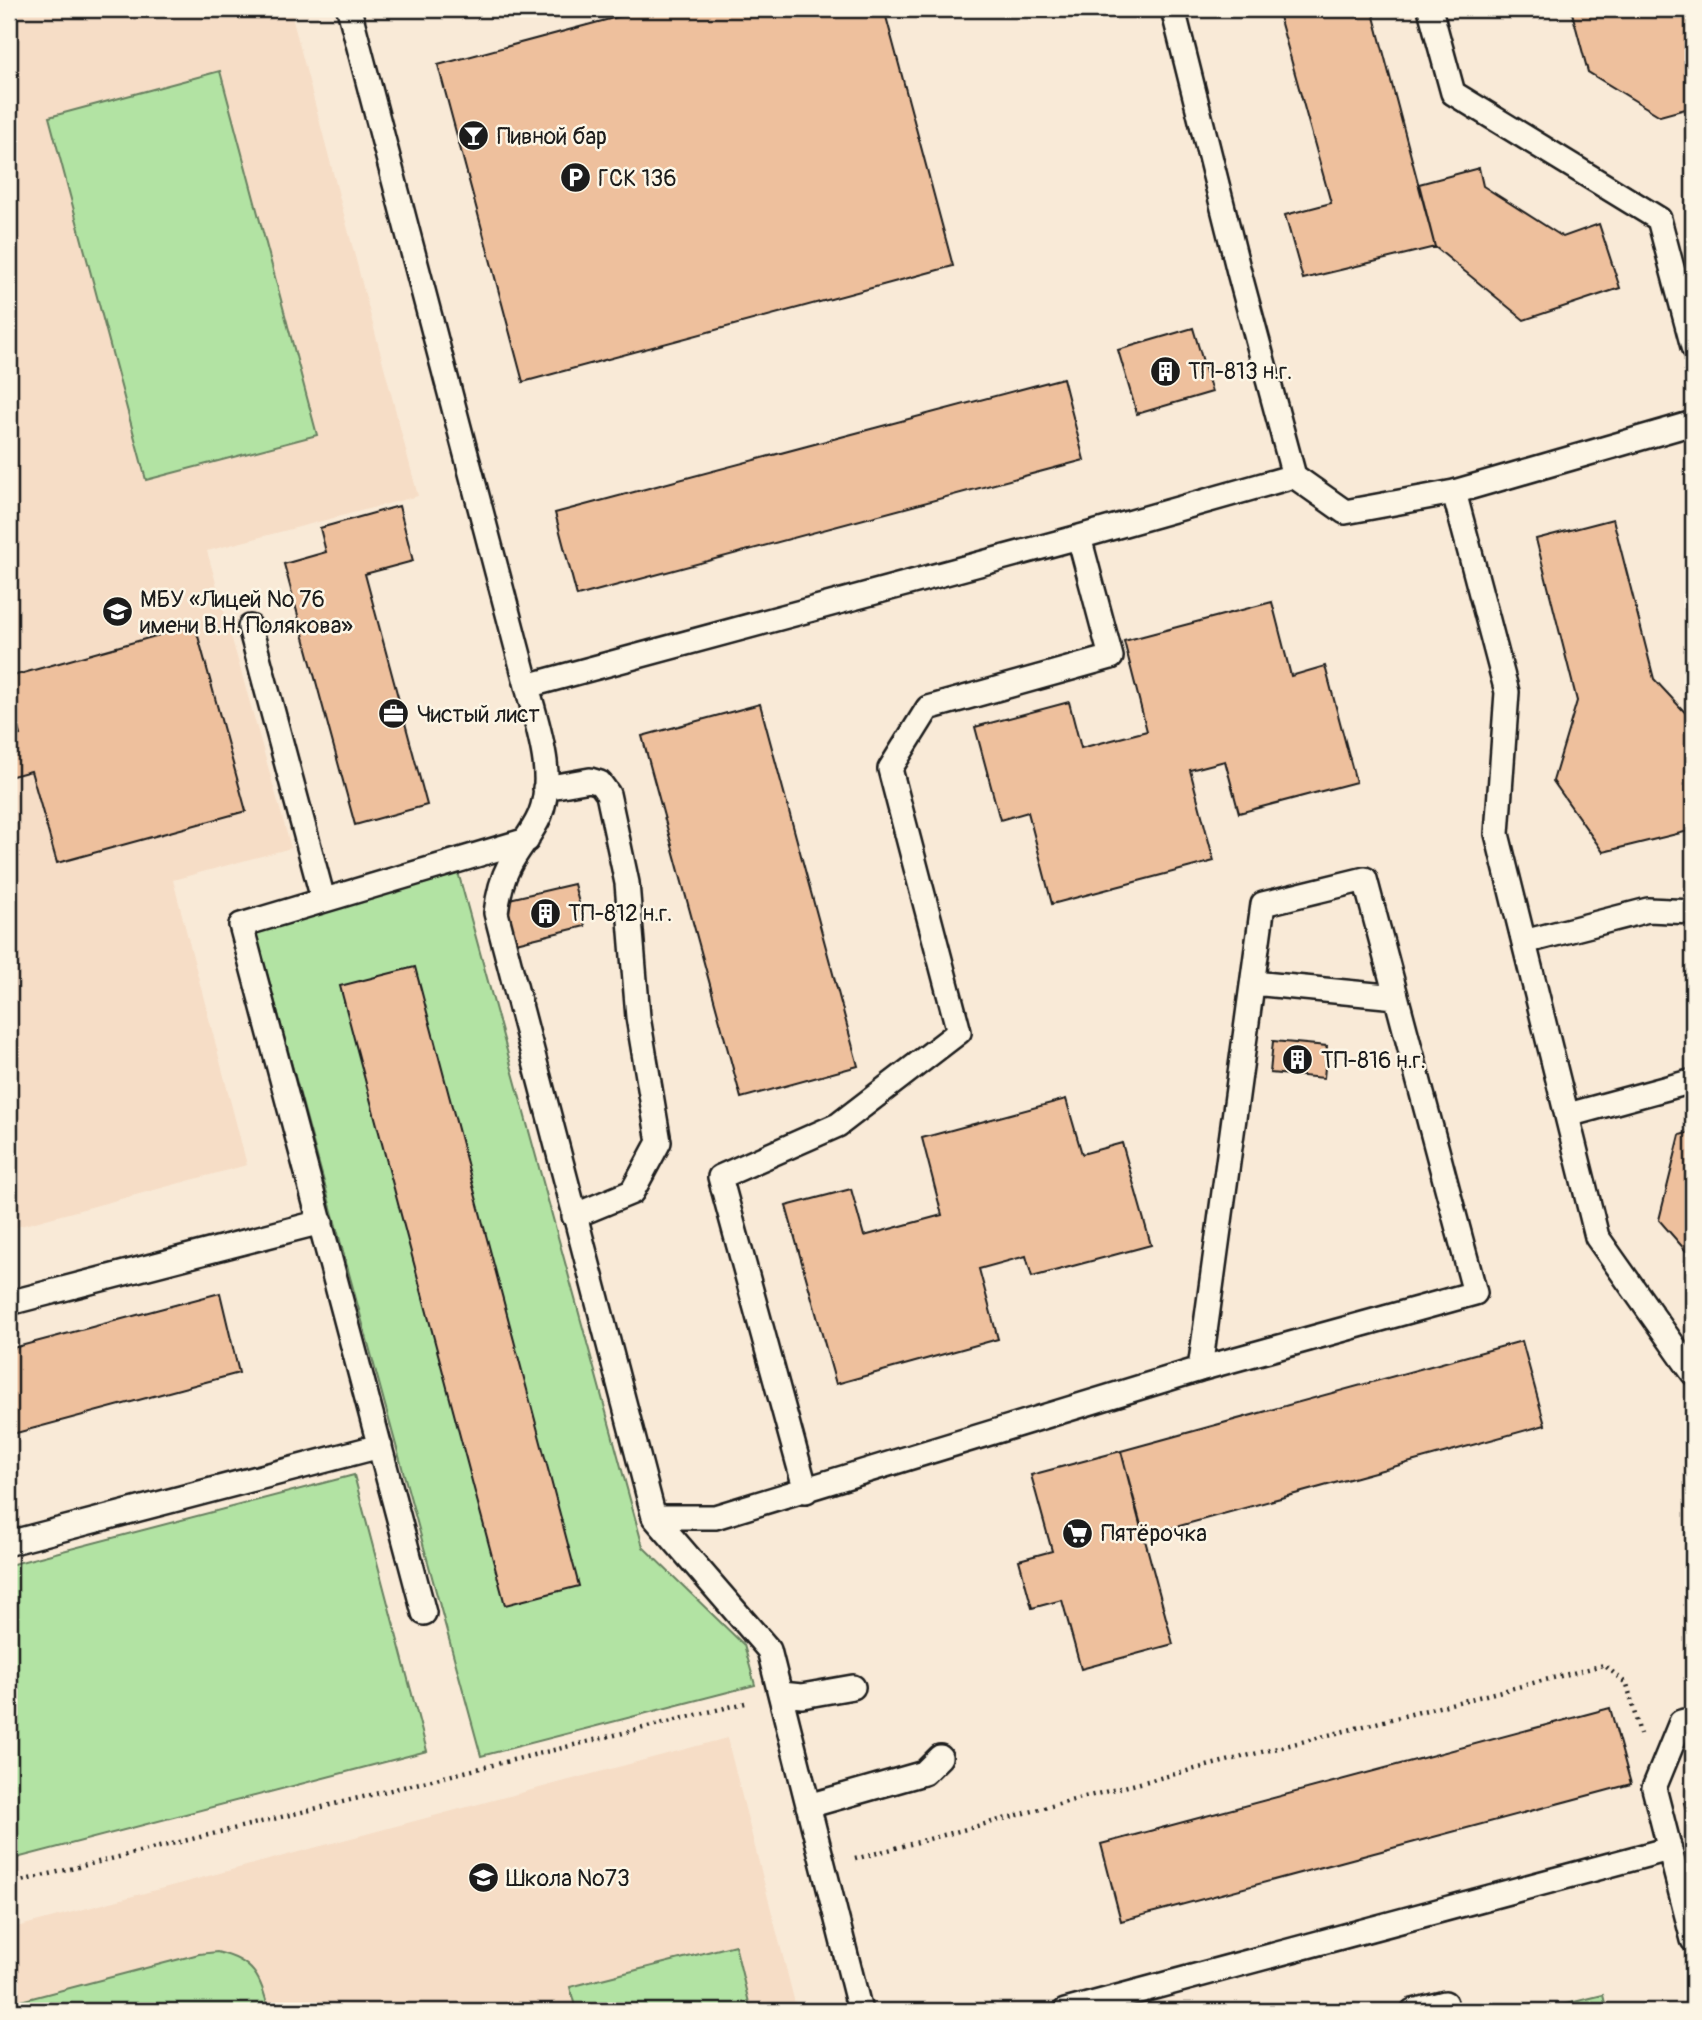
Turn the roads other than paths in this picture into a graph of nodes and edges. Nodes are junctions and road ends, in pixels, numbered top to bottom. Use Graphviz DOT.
graph roads {
  1 [pos="349,9"];
  2 [pos="1173,9"];
  3 [pos="1430,9"];
  4 [pos="1693,347"];
  5 [pos="1693,423"];
  6 [pos="1294,476"];
  7 [pos="1454,492"];
  8 [pos="1079,537"];
  9 [pos="250,627"];
  10 [pos="527,686"];
  11 [pos="545,788"];
  12 [pos="527,840"];
  13 [pos="323,899"];
  14 [pos="1693,912"];
  15 [pos="1524,942"];
  16 [pos="1253,983"];
  17 [pos="1396,997"];
  18 [pos="1693,1081"];
  19 [pos="1568,1115"];
  20 [pos="574,1216"];
  21 [pos="321,1222"];
  22 [pos="9,1303"];
  23 [pos="1200,1369"];
  24 [pos="1693,1373"];
  25 [pos="380,1446"];
  26 [pos="806,1490"];
  27 [pos="654,1517"];
  28 [pos="9,1544"];
  29 [pos="425,1613"];
  30 [pos="853,1687"];
  31 [pos="781,1694"];
  32 [pos="1693,1718"];
  33 [pos="940,1757"];
  34 [pos="808,1806"];
  35 [pos="1670,1849"];
  36 [pos="1693,1940"];
  37 [pos="860,2011"];
  38 [pos="1065,2011"];
  39 [pos="1413,2011"];
  40 [pos="1447,2011"];
  1 -- 10 [label="lane"];
  2 -- 6 [label="lane"];
  3 -- 4 [label="lane"];
  5 -- 7 [label="lane"];
  6 -- 7 [label="lane"];
  6 -- 8 [label="lane"];
  7 -- 15 [label="lane"];
  8 -- 10 [label="lane"];
  8 -- 26 [label="lane"];
  9 -- 13 [label="lane"];
  10 -- 11 [label="lane"];
  11 -- 12 [label="lane"];
  11 -- 20 [label="lane"];
  12 -- 13 [label="lane"];
  12 -- 20 [label="lane"];
  13 -- 21 [label="lane"];
  14 -- 15 [label="lane"];
  15 -- 19 [label="lane"];
  16 -- 17 [label="lane"];
  16 -- 17 [label="lane"];
  16 -- 23 [label="lane"];
  17 -- 23 [label="lane"];
  18 -- 19 [label="lane"];
  19 -- 24 [label="lane"];
  20 -- 27 [label="lane"];
  21 -- 22 [label="lane"];
  21 -- 25 [label="lane"];
  23 -- 26 [label="lane"];
  25 -- 28 [label="lane"];
  25 -- 29 [label="lane"];
  26 -- 27 [label="lane"];
  27 -- 31 [label="lane"];
  30 -- 31 [label="lane"];
  31 -- 34 [label="lane"];
  32 -- 35 [label="lane"];
  33 -- 34 [label="lane"];
  34 -- 37 [label="lane"];
  35 -- 36 [label="lane"];
  35 -- 38 [label="lane"];
  39 -- 40 [label="lane"];
}
